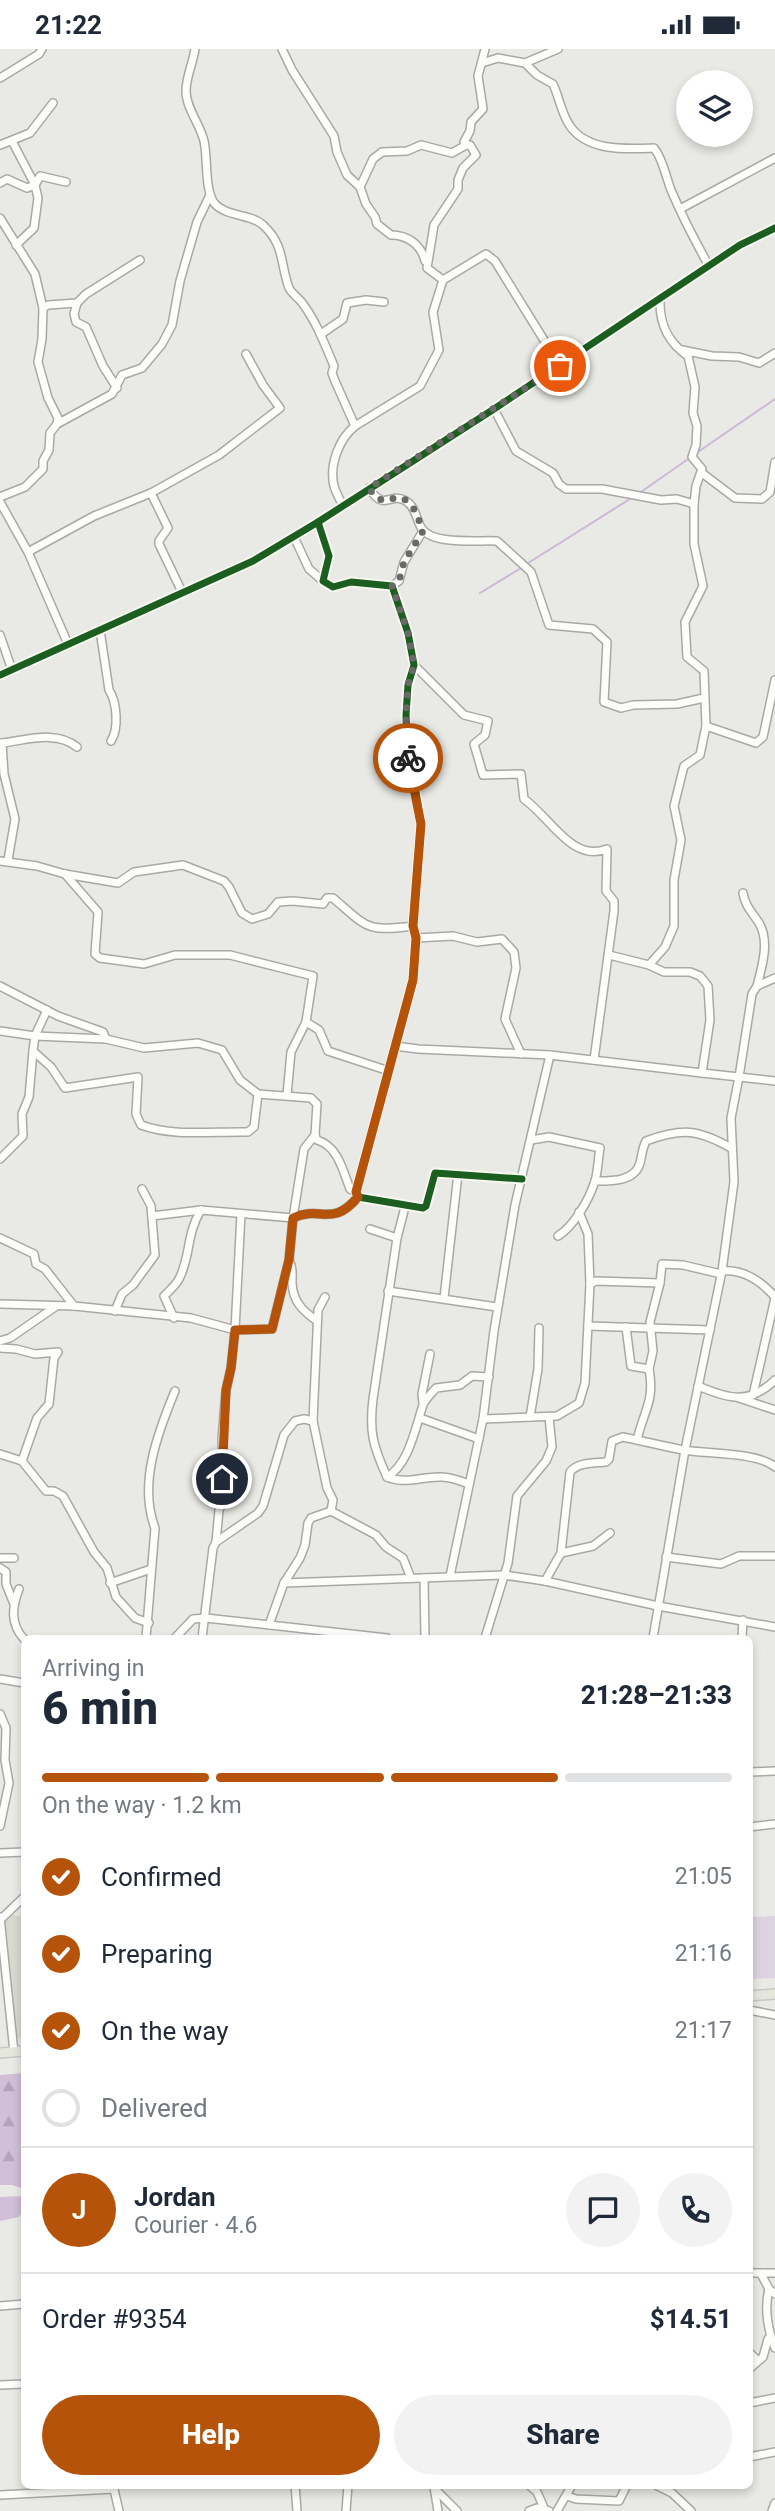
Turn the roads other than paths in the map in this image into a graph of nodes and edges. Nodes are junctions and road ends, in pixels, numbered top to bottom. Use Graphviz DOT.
graph roads {
  1 [pos="42,49"];
  2 [pos="195,49"];
  3 [pos="282,49"];
  4 [pos="487,49"];
  5 [pos="558,49"];
  6 [pos="498,58"];
  7 [pos="482,63"];
  8 [pos="525,63"];
  9 [pos="0,78"];
  10 [pos="53,103"];
  11 [pos="12,141"];
  12 [pos="0,145"];
  13 [pos="466,145"];
  14 [pos="775,158"];
  15 [pos="29,175"];
  16 [pos="40,176"];
  17 [pos="66,182"];
  18 [pos="0,183"];
  19 [pos="35,185"];
  20 [pos="360,187"];
  21 [pos="210,195"];
  22 [pos="680,209"];
  23 [pos="0,218"];
  24 [pos="775,228"];
  25 [pos="16,245"];
  26 [pos="140,260"];
  27 [pos="709,266"];
  28 [pos="427,268"];
  29 [pos="443,280"];
  30 [pos="660,298"];
  31 [pos="384,302"];
  32 [pos="76,303"];
  33 [pos="43,308"];
  34 [pos="321,334"];
  35 [pos="678,349"];
  36 [pos="775,353"];
  37 [pos="246,354"];
  38 [pos="560,366"];
  39 [pos="117,388"];
  40 [pos="494,409"];
  41 [pos="57,424"];
  42 [pos="355,426"];
  43 [pos="775,462"];
  44 [pos="702,473"];
  45 [pos="369,488"];
  46 [pos="151,493"];
  47 [pos="0,499"];
  48 [pos="694,504"];
  49 [pos="343,506"];
  50 [pos="318,523"];
  51 [pos="423,531"];
  52 [pos="294,537"];
  53 [pos="28,552"];
  54 [pos="323,581"];
  55 [pos="392,586"];
  56 [pos="182,592"];
  57 [pos="100,630"];
  58 [pos="0,635"];
  59 [pos="68,644"];
  60 [pos="4,661"];
  61 [pos="414,665"];
  62 [pos="12,670"];
  63 [pos="0,675"];
  64 [pos="775,680"];
  65 [pos="704,698"];
  66 [pos="706,726"];
  67 [pos="111,741"];
  68 [pos="1,743"];
  69 [pos="77,747"];
  70 [pos="4,861"];
  71 [pos="65,874"];
  72 [pos="743,893"];
  73 [pos="413,926"];
  74 [pos="416,938"];
  75 [pos="609,955"];
  76 [pos="649,965"];
  77 [pos="775,978"];
  78 [pos="0,986"];
  79 [pos="757,986"];
  80 [pos="47,1010"];
  81 [pos="306,1022"];
  82 [pos="0,1031"];
  83 [pos="35,1036"];
  84 [pos="106,1039"];
  85 [pos="395,1046"];
  86 [pos="33,1051"];
  87 [pos="521,1054"];
  88 [pos="550,1055"];
  89 [pos="593,1060"];
  90 [pos="388,1071"];
  91 [pos="702,1073"];
  92 [pos="739,1077"];
  93 [pos="775,1081"];
  94 [pos="258,1094"];
  95 [pos="287,1095"];
  96 [pos="315,1135"];
  97 [pos="531,1140"];
  98 [pos="731,1148"];
  99 [pos="0,1159"];
  100 [pos="458,1174"];
  101 [pos="522,1179"];
  102 [pos="595,1181"];
  103 [pos="142,1189"];
  104 [pos="357,1194"];
  105 [pos="405,1207"];
  106 [pos="201,1210"];
  107 [pos="579,1212"];
  108 [pos="241,1214"];
  109 [pos="152,1216"];
  110 [pos="293,1218"];
  111 [pos="370,1229"];
  112 [pos="558,1236"];
  113 [pos="0,1238"];
  114 [pos="397,1238"];
  115 [pos="289,1260"];
  116 [pos="722,1273"];
  117 [pos="660,1283"];
  118 [pos="590,1284"];
  119 [pos="388,1291"];
  120 [pos="325,1297"];
  121 [pos="444,1298"];
  122 [pos="775,1298"];
  123 [pos="0,1304"];
  124 [pos="56,1306"];
  125 [pos="74,1306"];
  126 [pos="498,1307"];
  127 [pos="115,1311"];
  128 [pos="174,1318"];
  129 [pos="317,1321"];
  130 [pos="588,1326"];
  131 [pos="626,1327"];
  132 [pos="539,1328"];
  133 [pos="651,1328"];
  134 [pos="235,1330"];
  135 [pos="710,1330"];
  136 [pos="0,1341"];
  137 [pos="0,1348"];
  138 [pos="430,1354"];
  139 [pos="649,1369"];
  140 [pos="489,1377"];
  141 [pos="775,1381"];
  142 [pos="698,1386"];
  143 [pos="174,1391"];
  144 [pos="753,1395"];
  145 [pos="735,1397"];
  146 [pos="423,1403"];
  147 [pos="775,1410"];
  148 [pos="530,1417"];
  149 [pos="550,1417"];
  150 [pos="420,1418"];
  151 [pos="483,1419"];
  152 [pos="313,1421"];
  153 [pos="479,1439"];
  154 [pos="637,1440"];
  155 [pos="685,1450"];
  156 [pos="0,1454"];
  157 [pos="22,1461"];
  158 [pos="775,1467"];
  159 [pos="387,1477"];
  160 [pos="469,1485"];
  161 [pos="331,1511"];
  162 [pos="610,1533"];
  163 [pos="216,1542"];
  164 [pos="561,1553"];
  165 [pos="775,1556"];
  166 [pos="666,1557"];
  167 [pos="0,1558"];
  168 [pos="14,1558"];
  169 [pos="0,1568"];
  170 [pos="151,1569"];
  171 [pos="504,1575"];
  172 [pos="450,1576"];
  173 [pos="411,1578"];
  174 [pos="424,1578"];
  175 [pos="545,1581"];
  176 [pos="110,1583"];
  177 [pos="284,1583"];
  178 [pos="19,1589"];
  179 [pos="15,1604"];
  180 [pos="657,1606"];
  181 [pos="206,1618"];
  182 [pos="743,1620"];
  183 [pos="149,1623"];
  184 [pos="269,1625"];
  185 [pos="775,1627"];
  186 [pos="22,1635"];
  187 [pos="147,1635"];
  188 [pos="178,1635"];
  189 [pos="203,1635"];
  190 [pos="360,1635"];
  191 [pos="425,1635"];
  192 [pos="486,1635"];
  193 [pos="653,1635"];
  194 [pos="742,1635"];
  195 [pos="0,1679"];
  196 [pos="21,1682"];
  197 [pos="0,1714"];
  198 [pos="3,1760"];
  199 [pos="775,1771"];
  200 [pos="753,1772"];
  201 [pos="775,1824"];
  202 [pos="0,1826"];
  203 [pos="753,1827"];
  204 [pos="21,1852"];
  205 [pos="0,1853"];
  206 [pos="21,1900"];
  207 [pos="0,1918"];
  208 [pos="1,1951"];
  209 [pos="775,1994"];
  210 [pos="753,1996"];
  211 [pos="753,2011"];
  212 [pos="10,2013"];
  213 [pos="0,2014"];
  214 [pos="775,2015"];
  215 [pos="21,2051"];
  216 [pos="14,2052"];
  217 [pos="0,2053"];
  218 [pos="753,2273"];
  219 [pos="775,2273"];
  220 [pos="761,2274"];
  221 [pos="772,2291"];
  222 [pos="21,2304"];
  223 [pos="0,2306"];
  224 [pos="771,2336"];
  225 [pos="775,2348"];
  226 [pos="753,2356"];
  227 [pos="758,2361"];
  228 [pos="753,2365"];
  229 [pos="21,2384"];
  230 [pos="0,2385"];
  231 [pos="775,2398"];
  232 [pos="753,2401"];
  233 [pos="775,2452"];
  234 [pos="753,2456"];
  235 [pos="86,2489"];
  236 [pos="114,2489"];
  237 [pos="295,2489"];
  238 [pos="348,2489"];
  239 [pos="434,2489"];
  240 [pos="436,2489"];
  241 [pos="534,2489"];
  242 [pos="570,2489"];
  243 [pos="625,2489"];
  244 [pos="665,2489"];
  245 [pos="0,2495"];
  246 [pos="567,2496"];
  247 [pos="775,2503"];
  248 [pos="547,2510"];
  249 [pos="119,2511"];
  250 [pos="298,2511"];
  251 [pos="346,2511"];
  252 [pos="438,2511"];
  253 [pos="457,2511"];
  254 [pos="529,2511"];
  255 [pos="557,2511"];
  256 [pos="691,2511"];
  257 [pos="772,2511"];
  1 -- 9 [label="street"];
  2 -- 21 [label="street"];
  3 -- 20 [label="street"];
  4 -- 6 [label="street"];
  4 -- 7 [label="street"];
  5 -- 8 [label="street"];
  6 -- 7 [label="street"];
  6 -- 8 [label="street"];
  7 -- 13 [label="street"];
  8 -- 22 [label="street"];
  10 -- 11 [label="street"];
  11 -- 12 [label="street"];
  11 -- 15 [label="street"];
  13 -- 20 [label="street"];
  13 -- 28 [label="street"];
  14 -- 22 [label="street"];
  15 -- 16 [label="street"];
  15 -- 19 [label="street"];
  16 -- 17 [label="street"];
  16 -- 19 [label="street"];
  18 -- 19 [label="street"];
  19 -- 25 [label="street"];
  20 -- 28 [label="street"];
  21 -- 34 [label="street"];
  21 -- 39 [label="street"];
  22 -- 27 [label="street"];
  23 -- 25 [label="street"];
  24 -- 27 [label="street"];
  25 -- 33 [label="street"];
  26 -- 32 [label="street"];
  27 -- 30 [label="street"];
  28 -- 29 [label="street"];
  29 -- 38 [label="street"];
  29 -- 42 [label="street"];
  30 -- 35 [label="street"];
  30 -- 38 [label="street"];
  31 -- 34 [label="street"];
  32 -- 33 [label="street"];
  32 -- 39 [label="street"];
  33 -- 41 [label="street"];
  34 -- 42 [label="street"];
  35 -- 36 [label="street"];
  35 -- 44 [label="street"];
  37 -- 46 [label="street"];
  38 -- 40 [label="street"];
  39 -- 41 [label="street"];
  40 -- 45 [label="street"];
  40 -- 48 [label="street"];
  41 -- 47 [label="street"];
  42 -- 49 [label="street"];
  43 -- 44 [label="street"];
  44 -- 48 [label="street"];
  45 -- 49 [label="street"];
  45 -- 51 [label="street"];
  46 -- 53 [label="street"];
  46 -- 56 [label="street"];
  47 -- 53 [label="street"];
  48 -- 65 [label="street"];
  49 -- 50 [label="street"];
  50 -- 52 [label="street"];
  50 -- 54 [label="street"];
  51 -- 55 [label="street"];
  51 -- 65 [label="street"];
  52 -- 54 [label="street"];
  52 -- 56 [label="street"];
  53 -- 59 [label="street"];
  54 -- 55 [label="street"];
  55 -- 61 [label="street"];
  56 -- 57 [label="street"];
  57 -- 59 [label="street"];
  57 -- 67 [label="street"];
  58 -- 60 [label="street"];
  59 -- 62 [label="street"];
  60 -- 62 [label="street"];
  61 -- 73 [label="street"];
  61 -- 75 [label="street"];
  62 -- 63 [label="street"];
  64 -- 66 [label="street"];
  65 -- 66 [label="street"];
  66 -- 76 [label="street"];
  68 -- 69 [label="street"];
  68 -- 70 [label="street"];
  70 -- 71 [label="street"];
  71 -- 73 [label="street"];
  71 -- 81 [label="street"];
  72 -- 79 [label="street"];
  73 -- 74 [label="street"];
  74 -- 85 [label="street"];
  74 -- 87 [label="street"];
  75 -- 76 [label="street"];
  75 -- 89 [label="street"];
  76 -- 91 [label="street"];
  77 -- 79 [label="street"];
  78 -- 80 [label="street"];
  79 -- 92 [label="street"];
  80 -- 83 [label="street"];
  80 -- 84 [label="street"];
  81 -- 90 [label="street"];
  81 -- 95 [label="street"];
  82 -- 83 [label="street"];
  83 -- 84 [label="street"];
  83 -- 86 [label="street"];
  84 -- 94 [label="street"];
  85 -- 87 [label="street"];
  85 -- 90 [label="street"];
  86 -- 94 [label="street"];
  86 -- 99 [label="street"];
  87 -- 88 [label="street"];
  88 -- 89 [label="street"];
  88 -- 97 [label="street"];
  89 -- 91 [label="street"];
  90 -- 104 [label="street"];
  91 -- 92 [label="street"];
  92 -- 93 [label="street"];
  92 -- 98 [label="street"];
  94 -- 95 [label="street"];
  95 -- 96 [label="street"];
  96 -- 104 [label="street"];
  96 -- 110 [label="street"];
  97 -- 101 [label="street"];
  97 -- 102 [label="street"];
  98 -- 102 [label="street"];
  98 -- 116 [label="street"];
  100 -- 101 [label="street"];
  100 -- 105 [label="street"];
  100 -- 121 [label="street"];
  101 -- 126 [label="street"];
  102 -- 107 [label="street"];
  103 -- 109 [label="street"];
  104 -- 105 [label="street"];
  104 -- 110 [label="street"];
  105 -- 114 [label="street"];
  106 -- 108 [label="street"];
  106 -- 109 [label="street"];
  106 -- 128 [label="street"];
  107 -- 112 [label="street"];
  107 -- 118 [label="street"];
  108 -- 110 [label="street"];
  108 -- 134 [label="street"];
  109 -- 127 [label="street"];
  110 -- 115 [label="street"];
  111 -- 114 [label="street"];
  113 -- 125 [label="street"];
  114 -- 119 [label="street"];
  115 -- 129 [label="street"];
  115 -- 134 [label="street"];
  116 -- 117 [label="street"];
  116 -- 122 [label="street"];
  116 -- 135 [label="street"];
  117 -- 118 [label="street"];
  117 -- 133 [label="street"];
  118 -- 130 [label="street"];
  119 -- 121 [label="street"];
  119 -- 159 [label="street"];
  120 -- 129 [label="street"];
  121 -- 126 [label="street"];
  122 -- 144 [label="street"];
  123 -- 124 [label="street"];
  124 -- 125 [label="street"];
  124 -- 136 [label="street"];
  125 -- 127 [label="street"];
  126 -- 140 [label="street"];
  127 -- 128 [label="street"];
  128 -- 134 [label="street"];
  129 -- 152 [label="street"];
  130 -- 131 [label="street"];
  130 -- 149 [label="street"];
  131 -- 133 [label="street"];
  131 -- 139 [label="street"];
  132 -- 148 [label="street"];
  133 -- 135 [label="street"];
  133 -- 139 [label="street"];
  134 -- 163 [label="street"];
  135 -- 142 [label="street"];
  137 -- 157 [label="street"];
  138 -- 146 [label="street"];
  139 -- 154 [label="street"];
  140 -- 146 [label="street"];
  140 -- 151 [label="street"];
  141 -- 144 [label="street"];
  142 -- 145 [label="street"];
  142 -- 155 [label="street"];
  143 -- 170 [label="street"];
  144 -- 145 [label="street"];
  145 -- 147 [label="street"];
  146 -- 150 [label="street"];
  148 -- 149 [label="street"];
  148 -- 151 [label="street"];
  149 -- 171 [label="street"];
  150 -- 153 [label="street"];
  150 -- 159 [label="street"];
  151 -- 153 [label="street"];
  152 -- 161 [label="street"];
  152 -- 163 [label="street"];
  153 -- 160 [label="street"];
  154 -- 155 [label="street"];
  154 -- 164 [label="street"];
  155 -- 158 [label="street"];
  155 -- 166 [label="street"];
  156 -- 157 [label="street"];
  157 -- 176 [label="street"];
  159 -- 160 [label="street"];
  160 -- 172 [label="street"];
  161 -- 173 [label="street"];
  161 -- 177 [label="street"];
  162 -- 164 [label="street"];
  163 -- 181 [label="street"];
  164 -- 175 [label="street"];
  165 -- 166 [label="street"];
  166 -- 180 [label="street"];
  167 -- 168 [label="street"];
  169 -- 179 [label="street"];
  170 -- 176 [label="street"];
  170 -- 183 [label="street"];
  171 -- 172 [label="street"];
  171 -- 175 [label="street"];
  171 -- 192 [label="street"];
  172 -- 174 [label="street"];
  173 -- 174 [label="street"];
  173 -- 177 [label="street"];
  174 -- 191 [label="street"];
  175 -- 180 [label="street"];
  176 -- 183 [label="street"];
  177 -- 184 [label="street"];
  178 -- 179 [label="street"];
  179 -- 186 [label="street"];
  180 -- 182 [label="street"];
  180 -- 193 [label="street"];
  181 -- 184 [label="street"];
  181 -- 188 [label="street"];
  181 -- 189 [label="street"];
  182 -- 185 [label="street"];
  182 -- 194 [label="street"];
  183 -- 187 [label="street"];
  184 -- 190 [label="street"];
  195 -- 196 [label="street"];
  197 -- 198 [label="street"];
  198 -- 202 [label="street"];
  199 -- 200 [label="street"];
  201 -- 203 [label="street"];
  204 -- 205 [label="street"];
  206 -- 207 [label="street"];
  207 -- 208 [label="street"];
  208 -- 212 [label="street"];
  209 -- 210 [label="main road"];
  211 -- 214 [label="street"];
  212 -- 213 [label="street"];
  212 -- 216 [label="street"];
  215 -- 216 [label="main road"];
  216 -- 217 [label="main road"];
  218 -- 220 [label="street"];
  219 -- 220 [label="street"];
  220 -- 221 [label="street"];
  221 -- 224 [label="street"];
  222 -- 223 [label="street"];
  224 -- 225 [label="street"];
  224 -- 227 [label="street"];
  226 -- 227 [label="street"];
  227 -- 228 [label="street"];
  229 -- 230 [label="street"];
  231 -- 232 [label="street"];
  233 -- 234 [label="street"];
  235 -- 245 [label="street"];
  236 -- 249 [label="street"];
  237 -- 250 [label="street"];
  238 -- 251 [label="street"];
  239 -- 252 [label="street"];
  240 -- 253 [label="street"];
  241 -- 248 [label="street"];
  242 -- 246 [label="street"];
  243 -- 246 [label="street"];
  244 -- 256 [label="street"];
  246 -- 255 [label="street"];
  247 -- 257 [label="street"];
  248 -- 254 [label="street"];
}
